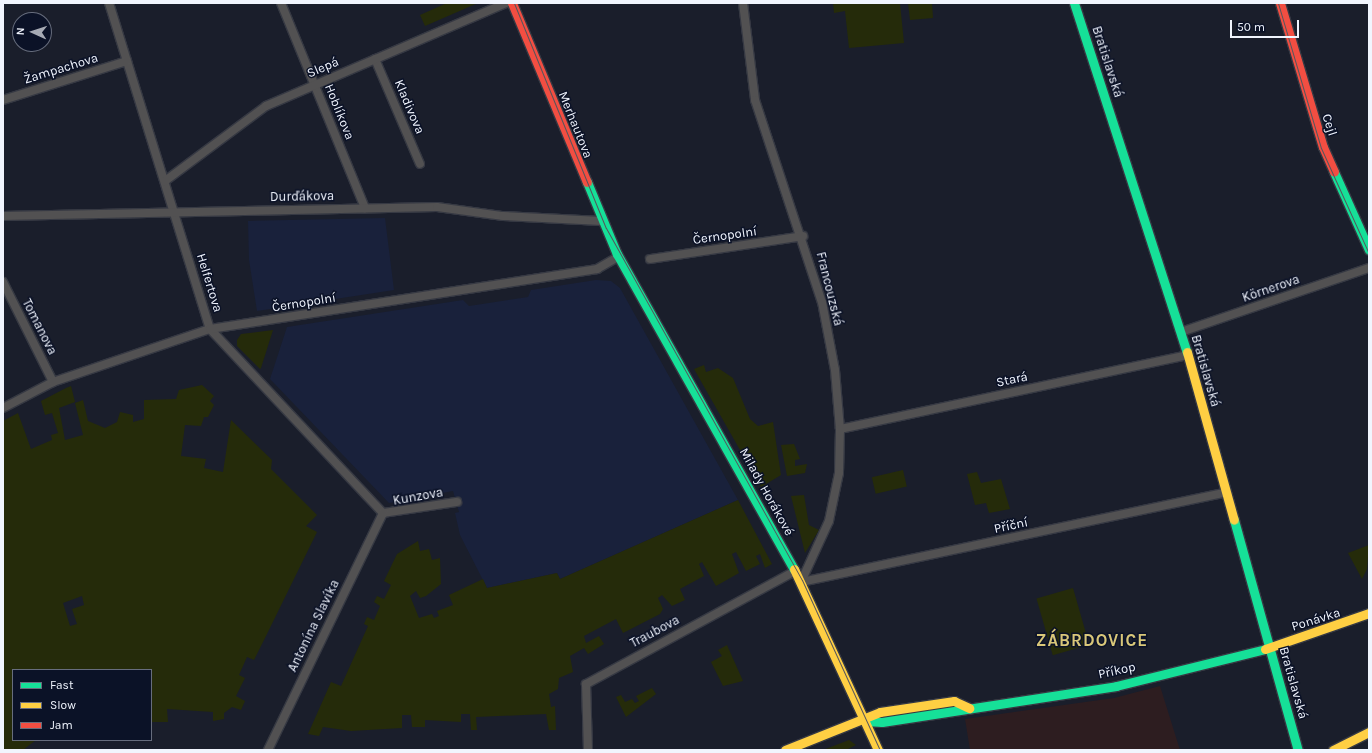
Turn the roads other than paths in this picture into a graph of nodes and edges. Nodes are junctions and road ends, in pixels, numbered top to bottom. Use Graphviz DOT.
graph roads {
  1 [pos="109,3"];
  2 [pos="281,3"];
  3 [pos="506,3"];
  4 [pos="512,3"];
  5 [pos="743,3"];
  6 [pos="1074,3"];
  7 [pos="1280,3"];
  8 [pos="375,59"];
  9 [pos="127,61"];
  10 [pos="315,85"];
  11 [pos="3,100"];
  12 [pos="420,164"];
  13 [pos="164,180"];
  14 [pos="365,208"];
  15 [pos="175,212"];
  16 [pos="3,216"];
  17 [pos="601,221"];
  18 [pos="803,236"];
  19 [pos="1369,250"];
  20 [pos="618,256"];
  21 [pos="650,259"];
  22 [pos="1369,268"];
  23 [pos="3,282"];
  24 [pos="210,330"];
  25 [pos="1181,332"];
  26 [pos="1188,355"];
  27 [pos="53,382"];
  28 [pos="3,408"];
  29 [pos="840,429"];
  30 [pos="1225,493"];
  31 [pos="457,502"];
  32 [pos="383,513"];
  33 [pos="795,571"];
  34 [pos="801,582"];
  35 [pos="1369,613"];
  36 [pos="1269,648"];
  37 [pos="865,722"];
  38 [pos="1369,732"];
  39 [pos="268,750"];
  40 [pos="588,750"];
  41 [pos="785,750"];
  42 [pos="878,750"];
  43 [pos="1298,750"];
  44 [pos="1333,750"];
  1 -- 9 [label="street, Helfertova"];
  2 -- 10 [label="street, Hoblíkova"];
  3 -- 8 [label="street, Slepá"];
  4 -- 17 [label="street, Merhautova"];
  5 -- 18 [label="street, Francouzská"];
  6 -- 25 [label="street, Bratislavská"];
  7 -- 19 [label="street, Cejl"];
  8 -- 10 [label="street, Slepá"];
  8 -- 12 [label="street, Kladivova"];
  9 -- 11 [label="street, Žampachova"];
  9 -- 13 [label="street, Helfertova"];
  10 -- 13 [label="street, Slepá"];
  10 -- 14 [label="street, Hoblíkova"];
  13 -- 15 [label="street, Helfertova"];
  14 -- 15 [label="street, Durďákova"];
  14 -- 17 [label="street, Durďákova"];
  15 -- 16 [label="street, Durďákova"];
  15 -- 24 [label="street, Helfertova"];
  17 -- 20 [label="street, Merhautova"];
  18 -- 21 [label="street, Černopolní"];
  18 -- 29 [label="street, Francouzská"];
  20 -- 24 [label="street, Černopolní"];
  20 -- 33 [label="street, Milady Horákové"];
  22 -- 25 [label="street, Körnerova"];
  23 -- 27 [label="street, Tomanova"];
  24 -- 27 [label="street, Černopolní"];
  24 -- 32 [label="street, Helfertova"];
  25 -- 26 [label="street, Bratislavská"];
  26 -- 29 [label="street, Stará"];
  26 -- 30 [label="street, Bratislavská"];
  27 -- 28 [label="street, Černopolní"];
  29 -- 34 [label="street, Francouzská"];
  30 -- 34 [label="street, Příční"];
  30 -- 36 [label="street, Bratislavská"];
  31 -- 32 [label="street, Kunzova"];
  32 -- 39 [label="street, Antonína Slavíka"];
  33 -- 34 [label="street, Milady Horákové"];
  33 -- 40 [label="street, Traubova"];
  34 -- 37 [label="street, Milady Horákové"];
  35 -- 36 [label="street, Ponávka"];
  36 -- 37 [label="street, Příkop"];
  36 -- 43 [label="street, Bratislavská"];
  37 -- 41 [label="street, Příkop"];
  37 -- 42 [label="street, Milady Horákové"];
  38 -- 44 [label="street"];
}
